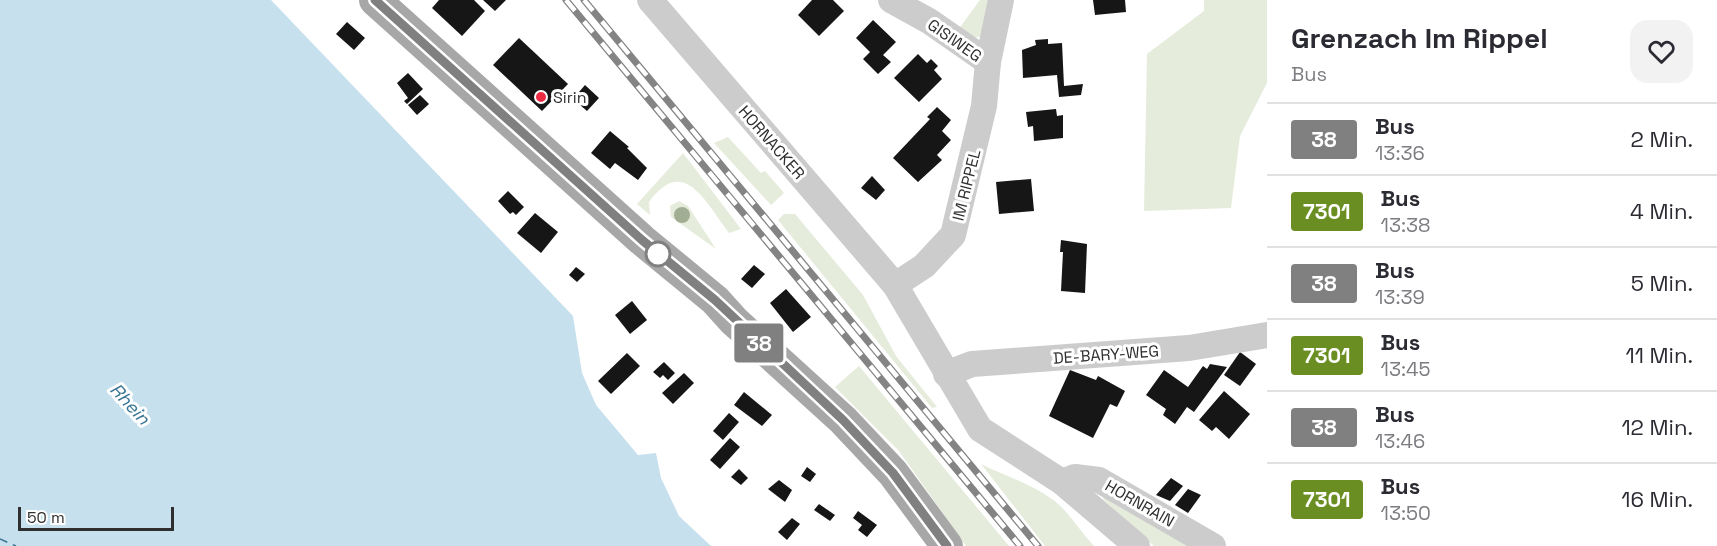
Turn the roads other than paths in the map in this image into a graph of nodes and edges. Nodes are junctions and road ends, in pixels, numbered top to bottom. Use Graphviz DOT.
graph roads {
  1 [pos="375,0"];
  2 [pos="650,0"];
  3 [pos="891,0"];
  4 [pos="1001,0"];
  5 [pos="988,62"];
  6 [pos="895,285"];
  7 [pos="1267,335"];
  8 [pos="946,374"];
  9 [pos="1062,482"];
  10 [pos="947,546"];
  11 [pos="1137,546"];
  12 [pos="1213,546"];
  1 -- 10 [label="main road"];
  2 -- 6 [label="street, HORNACKER"];
  3 -- 5 [label="street, GISIWEG"];
  4 -- 5 [label="street, IM RIPPEL"];
  5 -- 6 [label="street, IM RIPPEL"];
  6 -- 8 [label="street"];
  7 -- 8 [label="street, DE-BARY-WEG"];
  8 -- 9 [label="street"];
  9 -- 11 [label="street"];
  9 -- 12 [label="street, HORNRAIN"];
}
